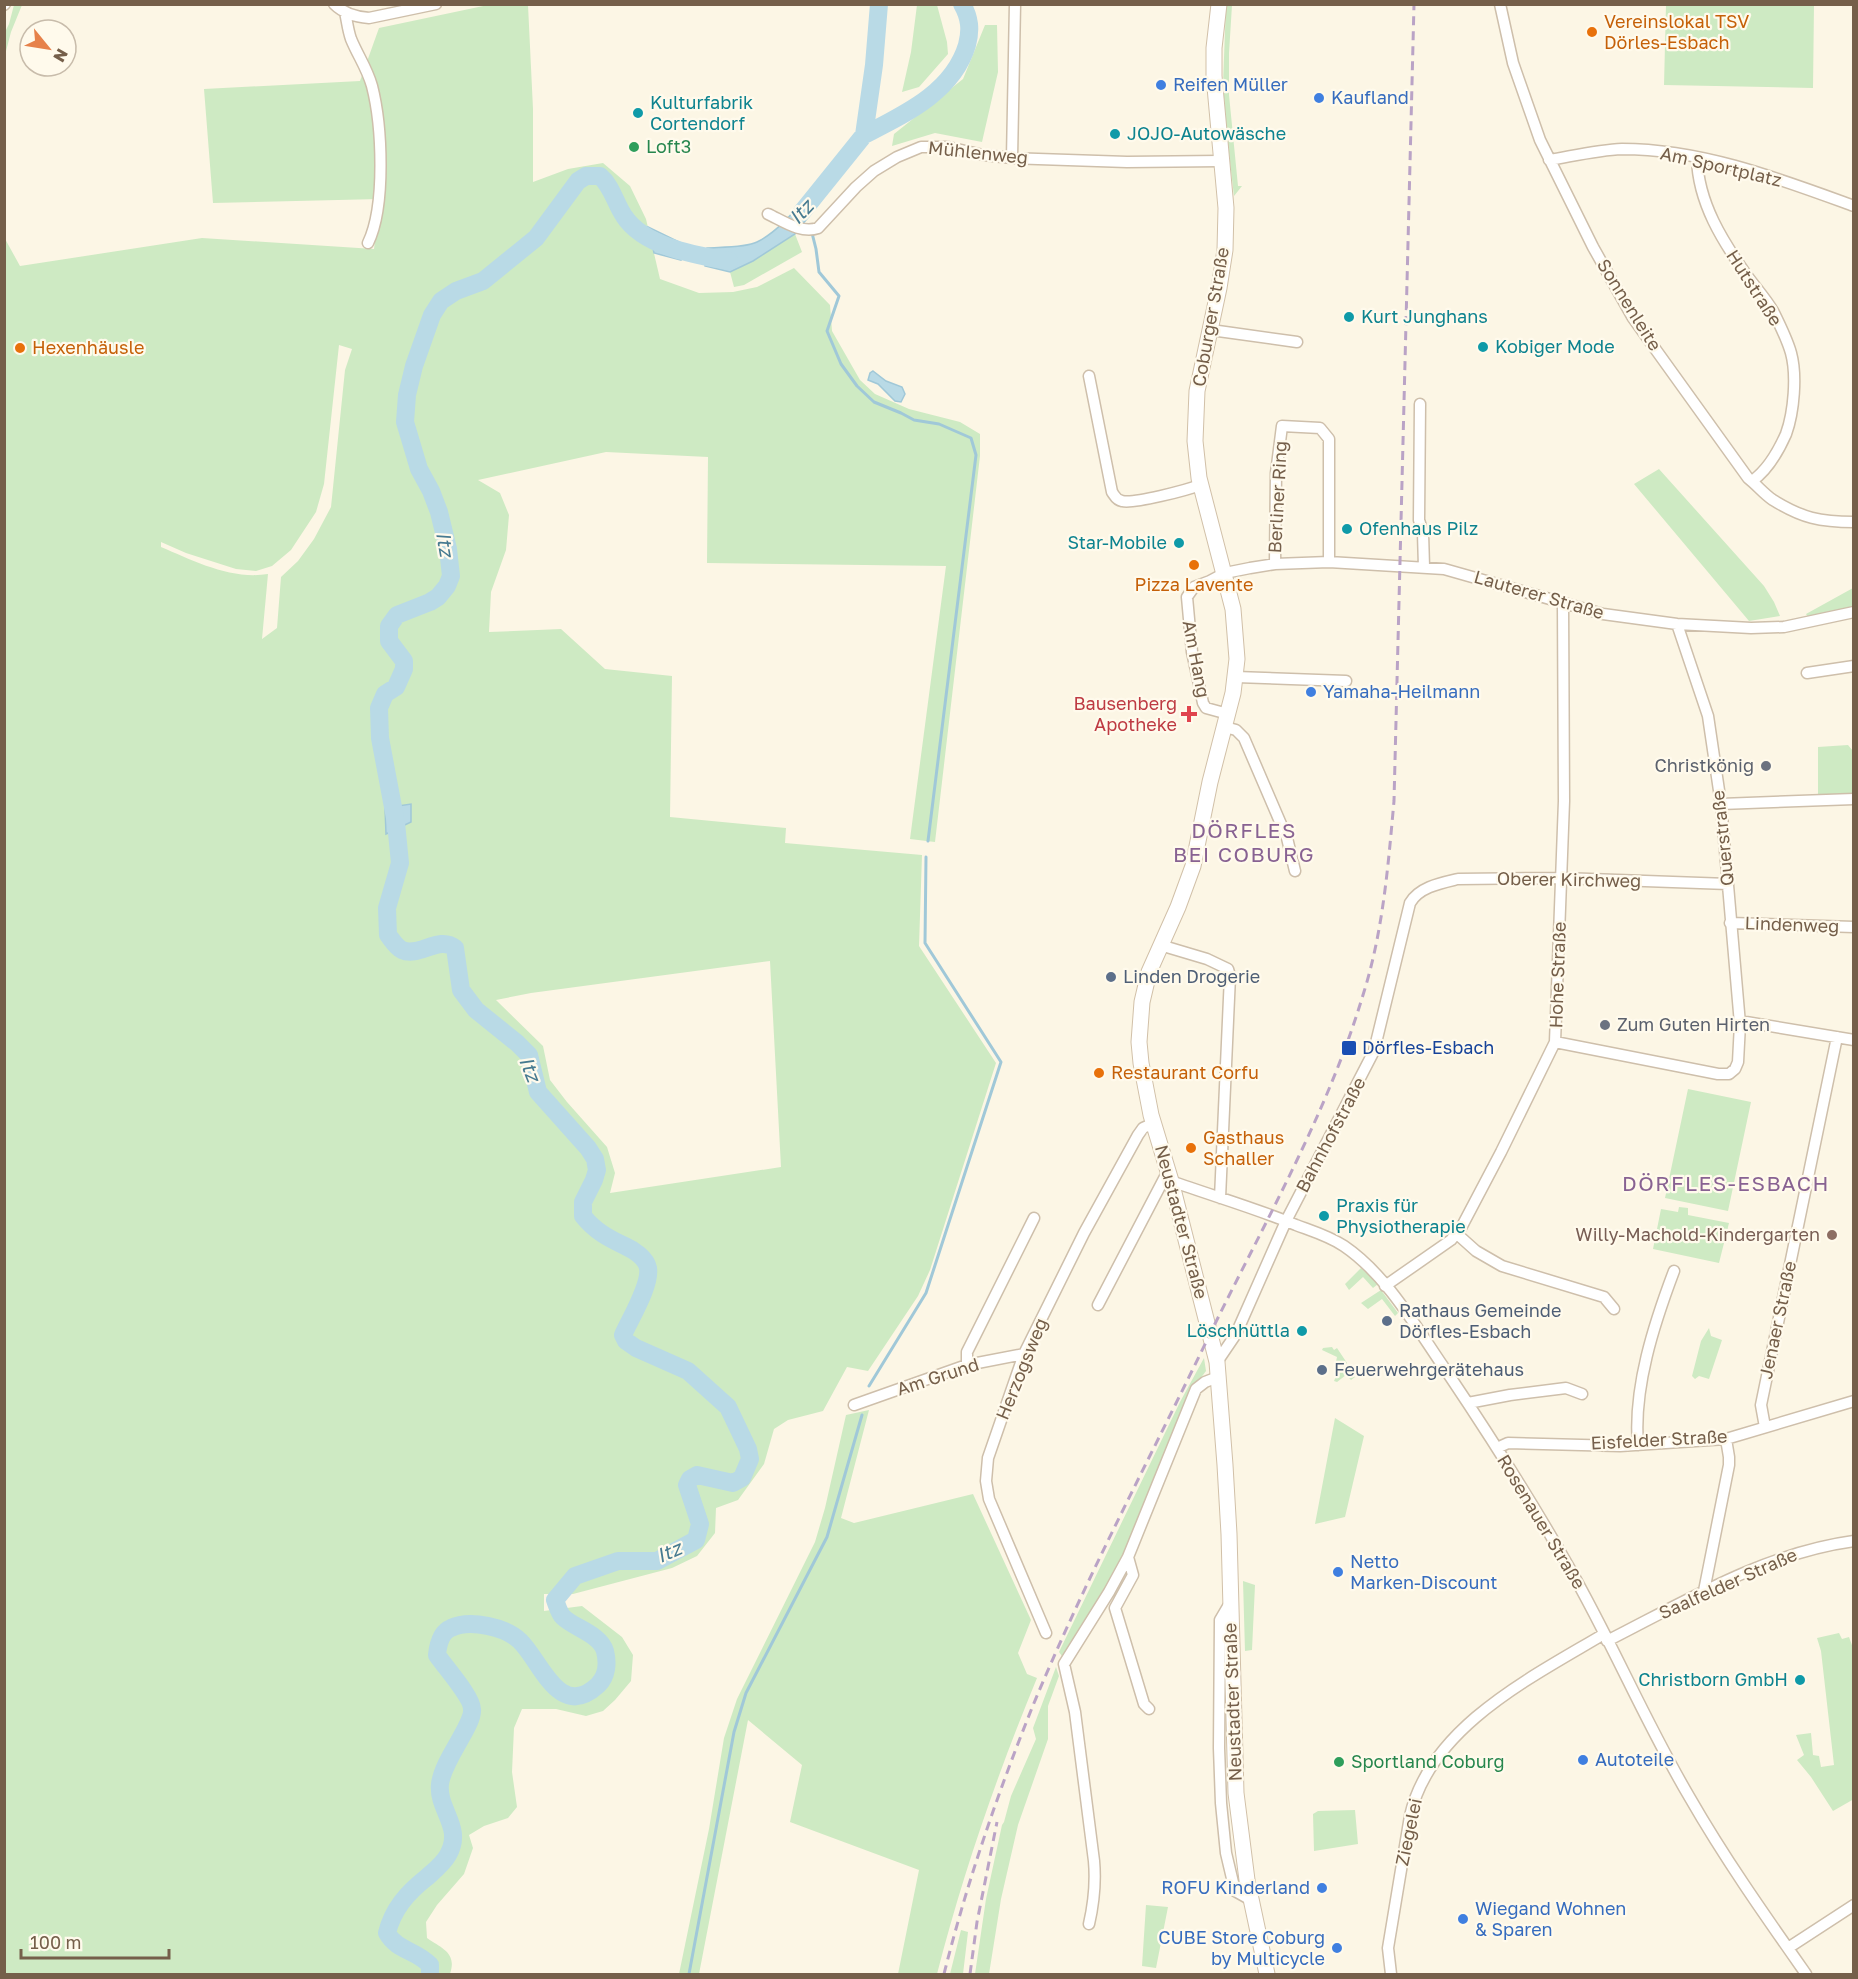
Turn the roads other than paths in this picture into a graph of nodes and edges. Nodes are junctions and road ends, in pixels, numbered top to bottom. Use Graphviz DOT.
graph roads {
  1 [pos="334,4"];
  2 [pos="436,4"];
  3 [pos="1015,4"];
  4 [pos="1219,4"];
  5 [pos="1500,4"];
  6 [pos="345,12"];
  7 [pos="1012,158"];
  8 [pos="1697,158"];
  9 [pos="1221,160"];
  10 [pos="1549,160"];
  11 [pos="1854,206"];
  12 [pos="768,214"];
  13 [pos="368,243"];
  14 [pos="1211,330"];
  15 [pos="1297,342"];
  16 [pos="1089,376"];
  17 [pos="1420,404"];
  18 [pos="1752,481"];
  19 [pos="1200,485"];
  20 [pos="1854,522"];
  21 [pos="1329,562"];
  22 [pos="1275,564"];
  23 [pos="1424,567"];
  24 [pos="1225,573"];
  25 [pos="1563,604"];
  26 [pos="1854,612"];
  27 [pos="1677,624"];
  28 [pos="1854,666"];
  29 [pos="1807,673"];
  30 [pos="1236,677"];
  31 [pos="1346,681"];
  32 [pos="1226,721"];
  33 [pos="1854,799"];
  34 [pos="1721,804"];
  35 [pos="1295,872"];
  36 [pos="1562,878"];
  37 [pos="1728,884"];
  38 [pos="1414,896"];
  39 [pos="1730,923"];
  40 [pos="1854,927"];
  41 [pos="1160,945"];
  42 [pos="1740,1021"];
  43 [pos="1837,1037"];
  44 [pos="1854,1040"];
  45 [pos="1555,1042"];
  46 [pos="1154,1123"];
  47 [pos="1170,1176"];
  48 [pos="1220,1198"];
  49 [pos="1034,1218"];
  50 [pos="1286,1221"];
  51 [pos="1457,1234"];
  52 [pos="1674,1271"];
  53 [pos="1385,1286"];
  54 [pos="1098,1305"];
  55 [pos="1614,1308"];
  56 [pos="1024,1354"];
  57 [pos="967,1365"];
  58 [pos="1217,1370"];
  59 [pos="1582,1394"];
  60 [pos="1854,1401"];
  61 [pos="1468,1403"];
  62 [pos="854,1405"];
  63 [pos="1765,1427"];
  64 [pos="1726,1439"];
  65 [pos="1638,1445"];
  66 [pos="1497,1449"];
  67 [pos="1854,1540"];
  68 [pos="1128,1557"];
  69 [pos="1704,1591"];
  70 [pos="1046,1633"];
  71 [pos="1606,1638"];
  72 [pos="1149,1709"];
  73 [pos="1854,1905"];
  74 [pos="1089,1924"];
  75 [pos="1788,1948"];
  76 [pos="1267,1974"];
  77 [pos="1391,1974"];
  78 [pos="1806,1974"];
  1 -- 6 [label="street"];
  2 -- 6 [label="street"];
  3 -- 7 [label="street"];
  4 -- 9 [label="street, Coburger Straße"];
  5 -- 10 [label="street, Sonnenleite"];
  6 -- 13 [label="street"];
  7 -- 9 [label="street, Mühlenweg"];
  7 -- 12 [label="street, Mühlenweg"];
  8 -- 10 [label="street, Am Sportplatz"];
  8 -- 11 [label="street, Am Sportplatz"];
  8 -- 18 [label="street, Hutstraße"];
  9 -- 14 [label="street, Coburger Straße"];
  10 -- 18 [label="street, Sonnenleite"];
  14 -- 15 [label="street"];
  14 -- 19 [label="street, Coburger Straße"];
  16 -- 19 [label="street"];
  17 -- 23 [label="street"];
  18 -- 20 [label="street, Sonnenleite"];
  19 -- 24 [label="street, Neustadter Straße"];
  21 -- 22 [label="street, Lauterer Straße"];
  21 -- 22 [label="street, Berliner Ring"];
  21 -- 23 [label="street, Lauterer Straße"];
  22 -- 24 [label="street, Lauterer Straße"];
  23 -- 25 [label="street, Lauterer Straße"];
  24 -- 30 [label="street, Neustadter Straße"];
  24 -- 32 [label="street, Am Hang"];
  25 -- 27 [label="street, Lauterer Straße"];
  25 -- 36 [label="street, Hohe Straße"];
  26 -- 27 [label="street, Lauterer Straße"];
  27 -- 34 [label="street, Querstraße"];
  28 -- 29 [label="street"];
  30 -- 31 [label="street"];
  30 -- 32 [label="street, Neustadter Straße"];
  32 -- 35 [label="street"];
  32 -- 41 [label="street, Neustadter Straße"];
  33 -- 34 [label="street"];
  34 -- 37 [label="street, Querstraße"];
  36 -- 37 [label="street, Oberer Kirchweg"];
  36 -- 38 [label="street, Oberer Kirchweg"];
  36 -- 45 [label="street, Hohe Straße"];
  37 -- 39 [label="street, Querstraße"];
  38 -- 50 [label="street, Bahnhofstraße"];
  39 -- 40 [label="street, Lindenweg"];
  39 -- 42 [label="street, Querstraße"];
  41 -- 46 [label="street, Neustadter Straße"];
  41 -- 48 [label="street"];
  42 -- 43 [label="street"];
  42 -- 45 [label="street, Querstraße"];
  43 -- 44 [label="street"];
  43 -- 63 [label="street, Jenaer Straße"];
  45 -- 51 [label="street, Hohe Straße"];
  46 -- 47 [label="street, Neustadter Straße"];
  46 -- 56 [label="street, Herzogsweg"];
  47 -- 48 [label="street, Rosenauer Straße"];
  47 -- 54 [label="street"];
  47 -- 58 [label="street, Neustadter Straße"];
  48 -- 50 [label="street, Rosenauer Straße"];
  49 -- 57 [label="street"];
  50 -- 53 [label="street, Rosenauer Straße"];
  50 -- 58 [label="street, Bahnhofstraße"];
  51 -- 53 [label="street, Hohe Straße"];
  51 -- 55 [label="street"];
  52 -- 65 [label="street"];
  53 -- 61 [label="street, Rosenauer Straße"];
  56 -- 57 [label="street, Am Grund"];
  56 -- 70 [label="street, Herzogsweg"];
  57 -- 62 [label="street, Am Grund"];
  58 -- 68 [label="street, Bahnhofstraße"];
  58 -- 76 [label="street, Neustadter Straße"];
  59 -- 61 [label="street"];
  60 -- 63 [label="street, Eisfelder Straße"];
  61 -- 66 [label="street, Rosenauer Straße"];
  63 -- 64 [label="street, Eisfelder Straße"];
  64 -- 65 [label="street, Eisfelder Straße"];
  64 -- 69 [label="street"];
  65 -- 66 [label="street, Eisfelder Straße"];
  66 -- 71 [label="street, Rosenauer Straße"];
  67 -- 69 [label="street, Saalfelder Straße"];
  68 -- 72 [label="street"];
  68 -- 74 [label="street"];
  69 -- 71 [label="street, Saalfelder Straße"];
  71 -- 75 [label="street, Rosenauer Straße"];
  71 -- 77 [label="street, Ziegelei"];
  73 -- 75 [label="street"];
  75 -- 78 [label="street, Rosenauer Straße"];
}
